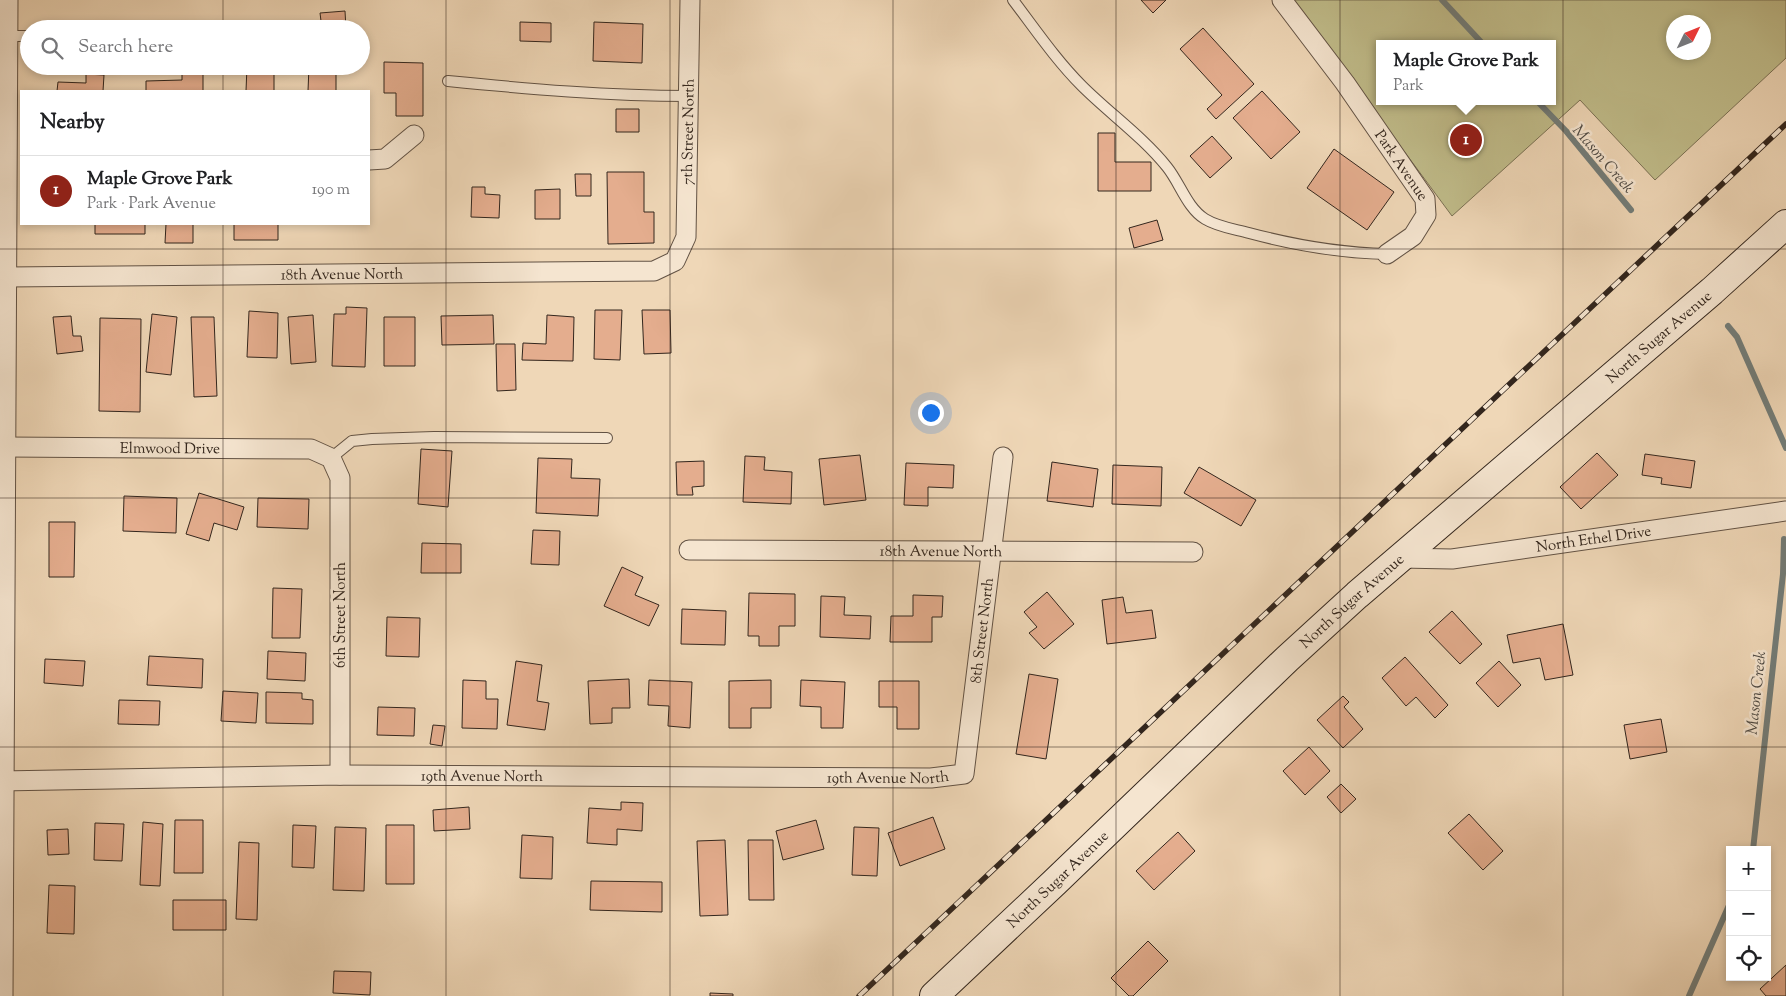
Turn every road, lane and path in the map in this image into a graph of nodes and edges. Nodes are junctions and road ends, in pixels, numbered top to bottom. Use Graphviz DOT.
graph roads {
  1 [pos="8,0"];
  2 [pos="690,0"];
  3 [pos="1013,0"];
  4 [pos="1282,0"];
  5 [pos="20,36"];
  6 [pos="4,37"];
  7 [pos="448,81"];
  8 [pos="689,96"];
  9 [pos="414,135"];
  10 [pos="370,160"];
  11 [pos="14,173"];
  12 [pos="4,217"];
  13 [pos="1786,224"];
  14 [pos="1387,254"];
  15 [pos="675,261"];
  16 [pos="7,277"];
  17 [pos="3,409"];
  18 [pos="607,438"];
  19 [pos="6,447"];
  20 [pos="1003,456"];
  21 [pos="331,458"];
  22 [pos="1786,511"];
  23 [pos="689,550"];
  24 [pos="991,551"];
  25 [pos="1193,552"];
  26 [pos="1400,558"];
  27 [pos="2,586"];
  28 [pos="964,774"];
  29 [pos="340,775"];
  30 [pos="2,781"];
  31 [pos="2,942"];
  32 [pos="3,996"];
  33 [pos="934,996"];
  1 -- 6 [label="street"];
  2 -- 8 [label="street, 7th Street North"];
  3 -- 14 [label="lane"];
  4 -- 14 [label="street, Park Avenue"];
  5 -- 6 [label="lane"];
  6 -- 11 [label="street"];
  7 -- 8 [label="lane"];
  8 -- 15 [label="street, 7th Street North"];
  9 -- 10 [label="street"];
  11 -- 12 [label="street"];
  12 -- 16 [label="street"];
  13 -- 26 [label="street, North Sugar Avenue"];
  15 -- 16 [label="street, 18th Avenue North"];
  16 -- 17 [label="street"];
  17 -- 19 [label="street"];
  18 -- 21 [label="lane"];
  19 -- 21 [label="street, Elmwood Drive"];
  19 -- 27 [label="street"];
  20 -- 24 [label="street, 8th Street North"];
  21 -- 29 [label="street, 6th Street North"];
  22 -- 26 [label="street, North Ethel Drive"];
  23 -- 24 [label="street, 18th Avenue North"];
  24 -- 25 [label="street, 18th Avenue North"];
  24 -- 28 [label="street, 8th Street North"];
  26 -- 33 [label="street, North Sugar Avenue"];
  27 -- 30 [label="street"];
  28 -- 29 [label="street, 19th Avenue North"];
  29 -- 30 [label="street, 19th Avenue North"];
  30 -- 31 [label="street"];
  31 -- 32 [label="street"];
}
